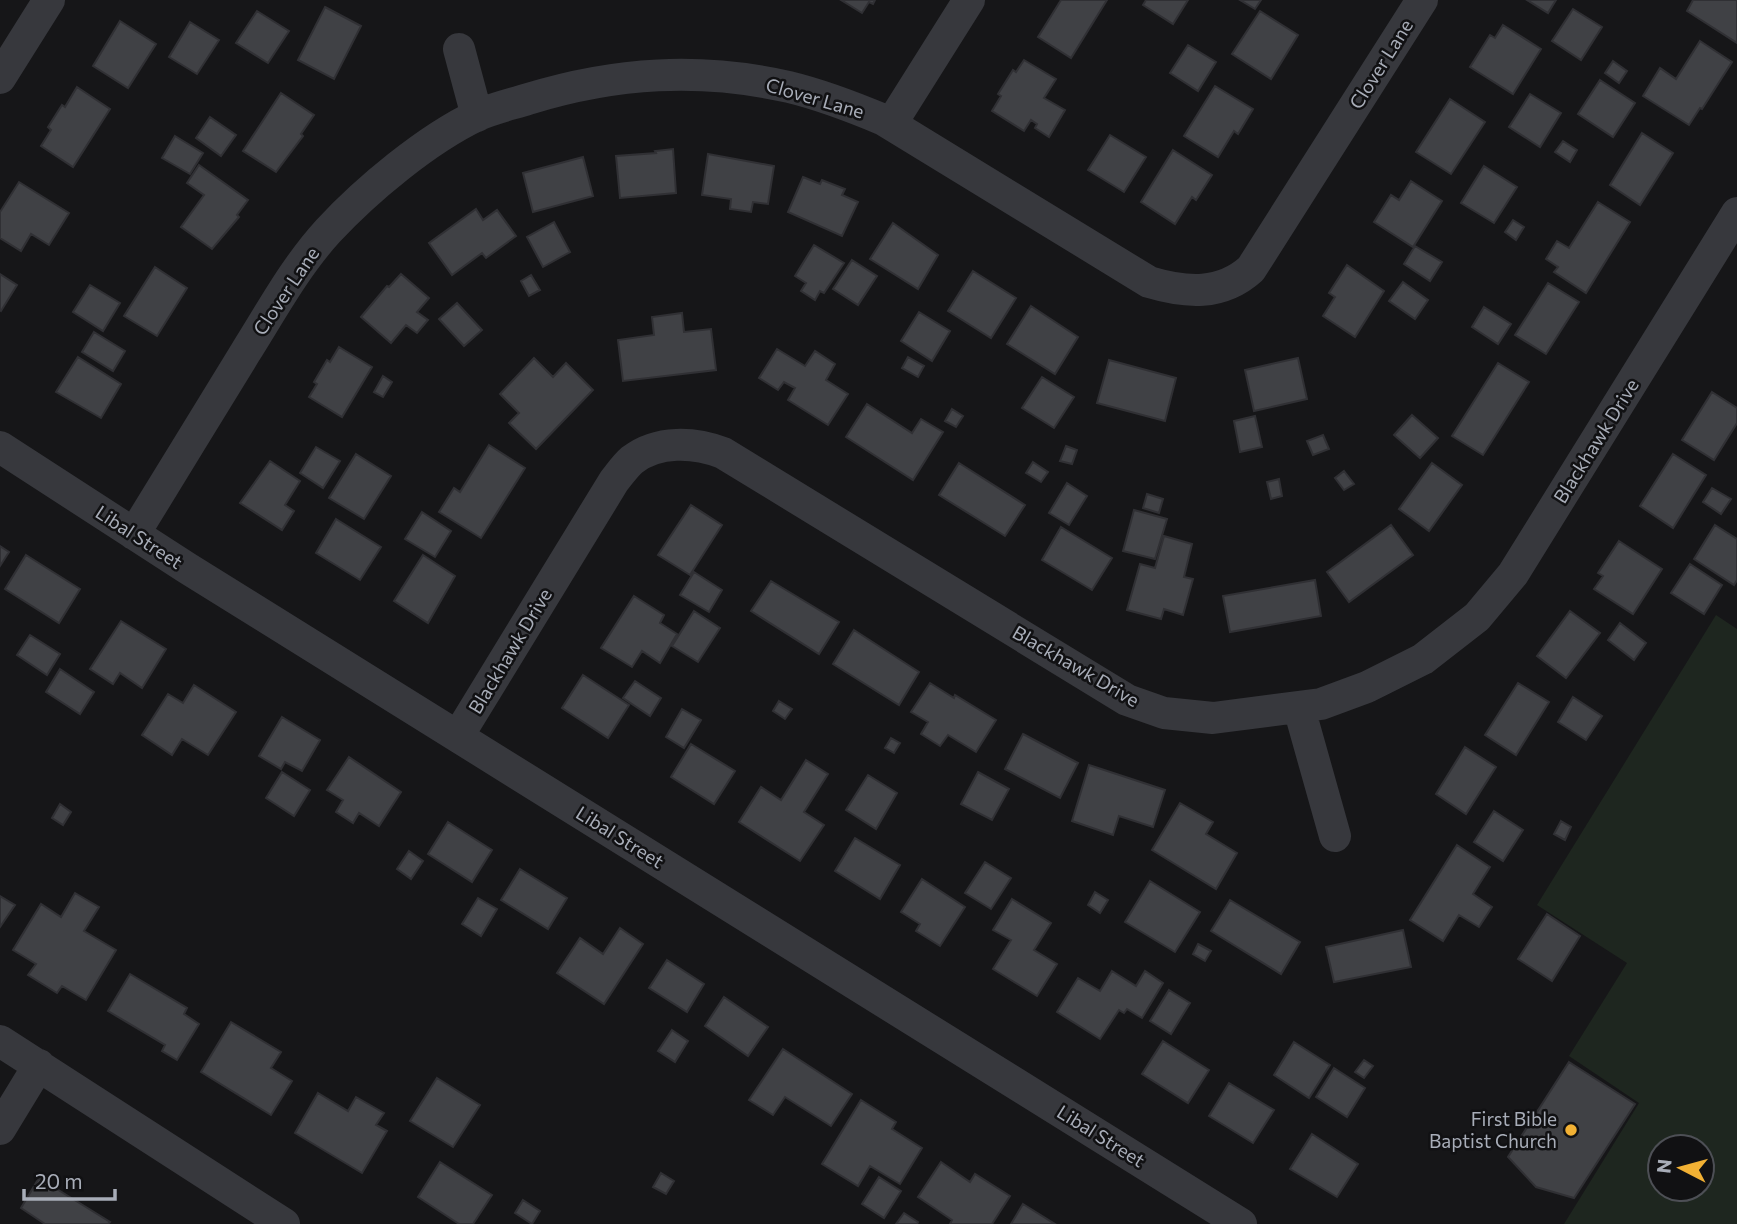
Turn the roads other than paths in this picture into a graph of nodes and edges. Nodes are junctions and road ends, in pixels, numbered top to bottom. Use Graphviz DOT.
graph roads {
  1 [pos="49,0"];
  2 [pos="969,0"];
  3 [pos="1422,0"];
  4 [pos="459,49"];
  5 [pos="0,78"];
  6 [pos="477,116"];
  7 [pos="891,124"];
  8 [pos="1737,213"];
  9 [pos="0,447"];
  10 [pos="134,534"];
  11 [pos="1299,708"];
  12 [pos="458,736"];
  13 [pos="1335,836"];
  14 [pos="0,1041"];
  15 [pos="39,1065"];
  16 [pos="0,1129"];
  17 [pos="284,1224"];
  18 [pos="1241,1224"];
  1 -- 5 [label="street"];
  2 -- 7 [label="street"];
  3 -- 7 [label="street, Clover Lane"];
  4 -- 6 [label="street"];
  6 -- 7 [label="street, Clover Lane"];
  6 -- 10 [label="street, Clover Lane"];
  8 -- 11 [label="street, Blackhawk Drive"];
  9 -- 10 [label="street, Libal Street"];
  10 -- 12 [label="street, Libal Street"];
  11 -- 12 [label="street, Blackhawk Drive"];
  11 -- 13 [label="street"];
  12 -- 18 [label="street, Libal Street"];
  14 -- 15 [label="street"];
  15 -- 16 [label="street"];
  15 -- 17 [label="street"];
}
